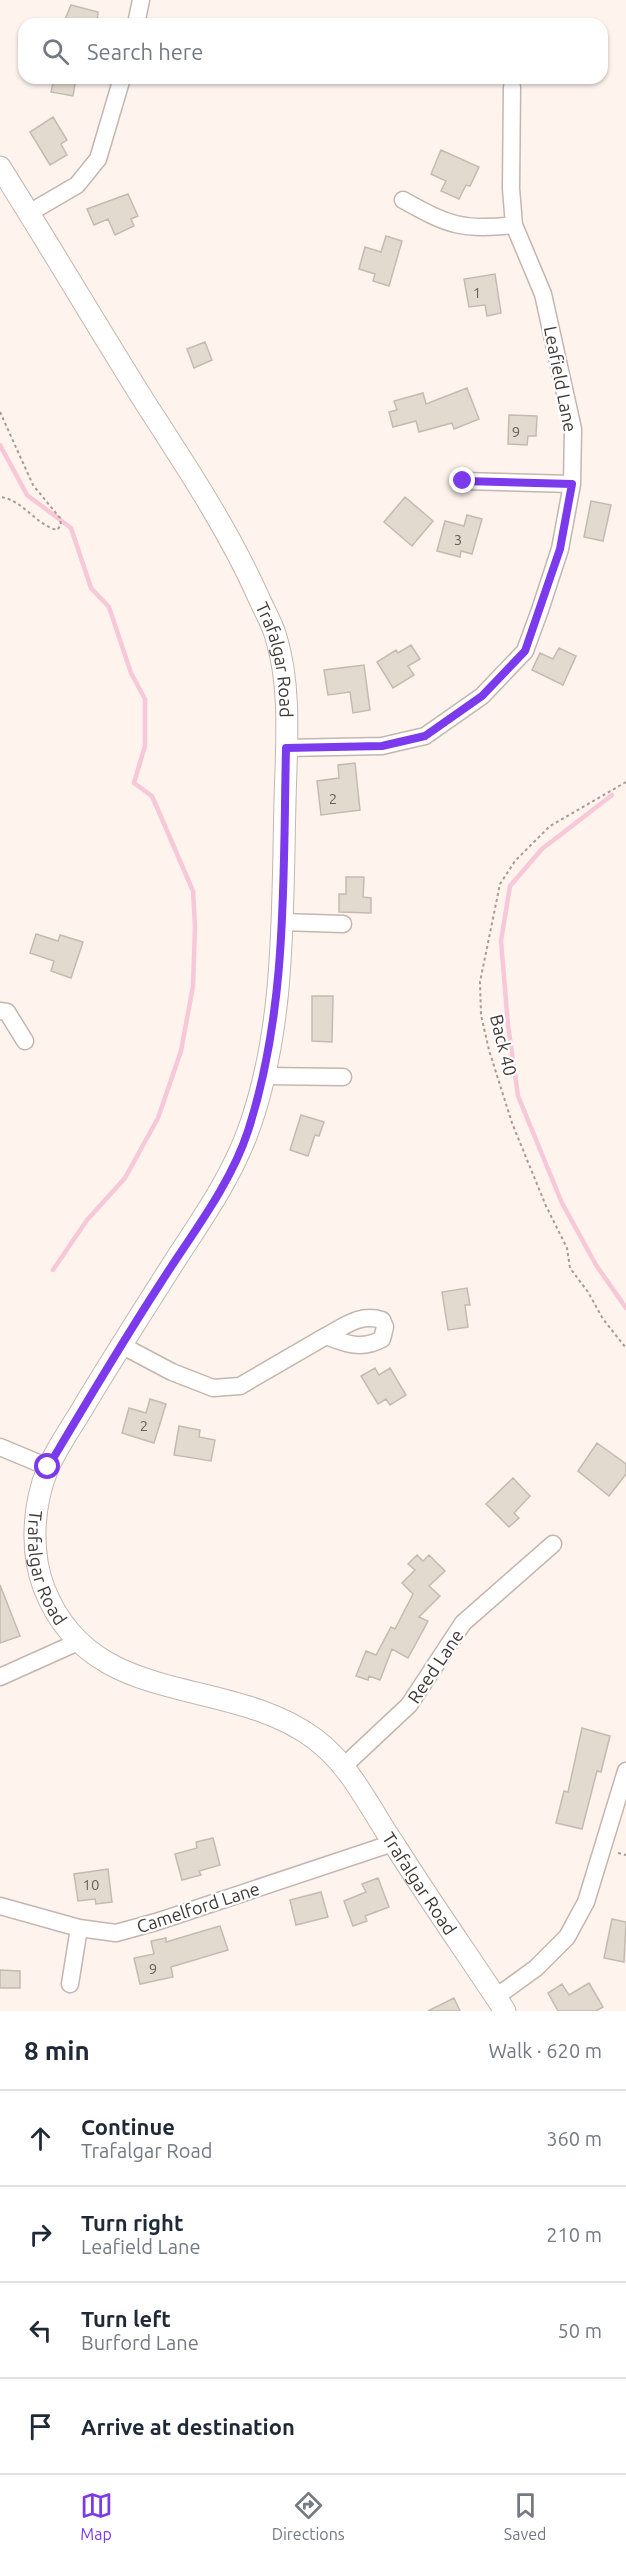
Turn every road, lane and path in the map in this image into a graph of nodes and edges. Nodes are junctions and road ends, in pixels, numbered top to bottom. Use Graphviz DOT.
graph roads {
  1 [pos="141,0"];
  2 [pos="137,18"];
  3 [pos="120,84"];
  4 [pos="512,87"];
  5 [pos="0,167"];
  6 [pos="403,200"];
  7 [pos="29,213"];
  8 [pos="514,225"];
  9 [pos="0,412"];
  10 [pos="463,481"];
  11 [pos="572,484"];
  12 [pos="0,497"];
  13 [pos="286,748"];
  14 [pos="626,782"];
  15 [pos="282,922"];
  16 [pos="343,924"];
  17 [pos="0,1011"];
  18 [pos="25,1041"];
  19 [pos="264,1076"];
  20 [pos="343,1077"];
  21 [pos="326,1336"];
  22 [pos="121,1345"];
  23 [pos="626,1348"];
  24 [pos="0,1447"];
  25 [pos="48,1467"];
  26 [pos="553,1544"];
  27 [pos="78,1642"];
  28 [pos="0,1677"];
  29 [pos="345,1765"];
  30 [pos="626,1771"];
  31 [pos="393,1843"];
  32 [pos="0,1906"];
  33 [pos="79,1928"];
  34 [pos="70,1984"];
  35 [pos="500,2004"];
  1 -- 2 [label="street"];
  3 -- 7 [label="street"];
  4 -- 8 [label="street, Leafield Lane"];
  5 -- 7 [label="street, Trafalgar Road"];
  6 -- 8 [label="street"];
  7 -- 13 [label="street, Trafalgar Road"];
  8 -- 11 [label="street, Leafield Lane"];
  9 -- 12 [label="path"];
  10 -- 11 [label="street"];
  11 -- 13 [label="street, Leafield Lane"];
  13 -- 15 [label="street, Trafalgar Road"];
  14 -- 23 [label="path, Back 40"];
  15 -- 16 [label="street"];
  15 -- 19 [label="street, Trafalgar Road"];
  17 -- 18 [label="street"];
  19 -- 20 [label="street"];
  19 -- 22 [label="street, Trafalgar Road"];
  21 -- 22 [label="street"];
  22 -- 25 [label="street, Trafalgar Road"];
  24 -- 25 [label="street"];
  25 -- 27 [label="street, Trafalgar Road"];
  26 -- 29 [label="street, Reed Lane"];
  27 -- 28 [label="street"];
  27 -- 29 [label="street, Trafalgar Road"];
  29 -- 31 [label="street, Trafalgar Road"];
  30 -- 35 [label="street"];
  31 -- 33 [label="street, Camelford Lane"];
  31 -- 35 [label="street, Trafalgar Road"];
  32 -- 33 [label="street, Camelford Lane"];
  33 -- 34 [label="street"];
}
